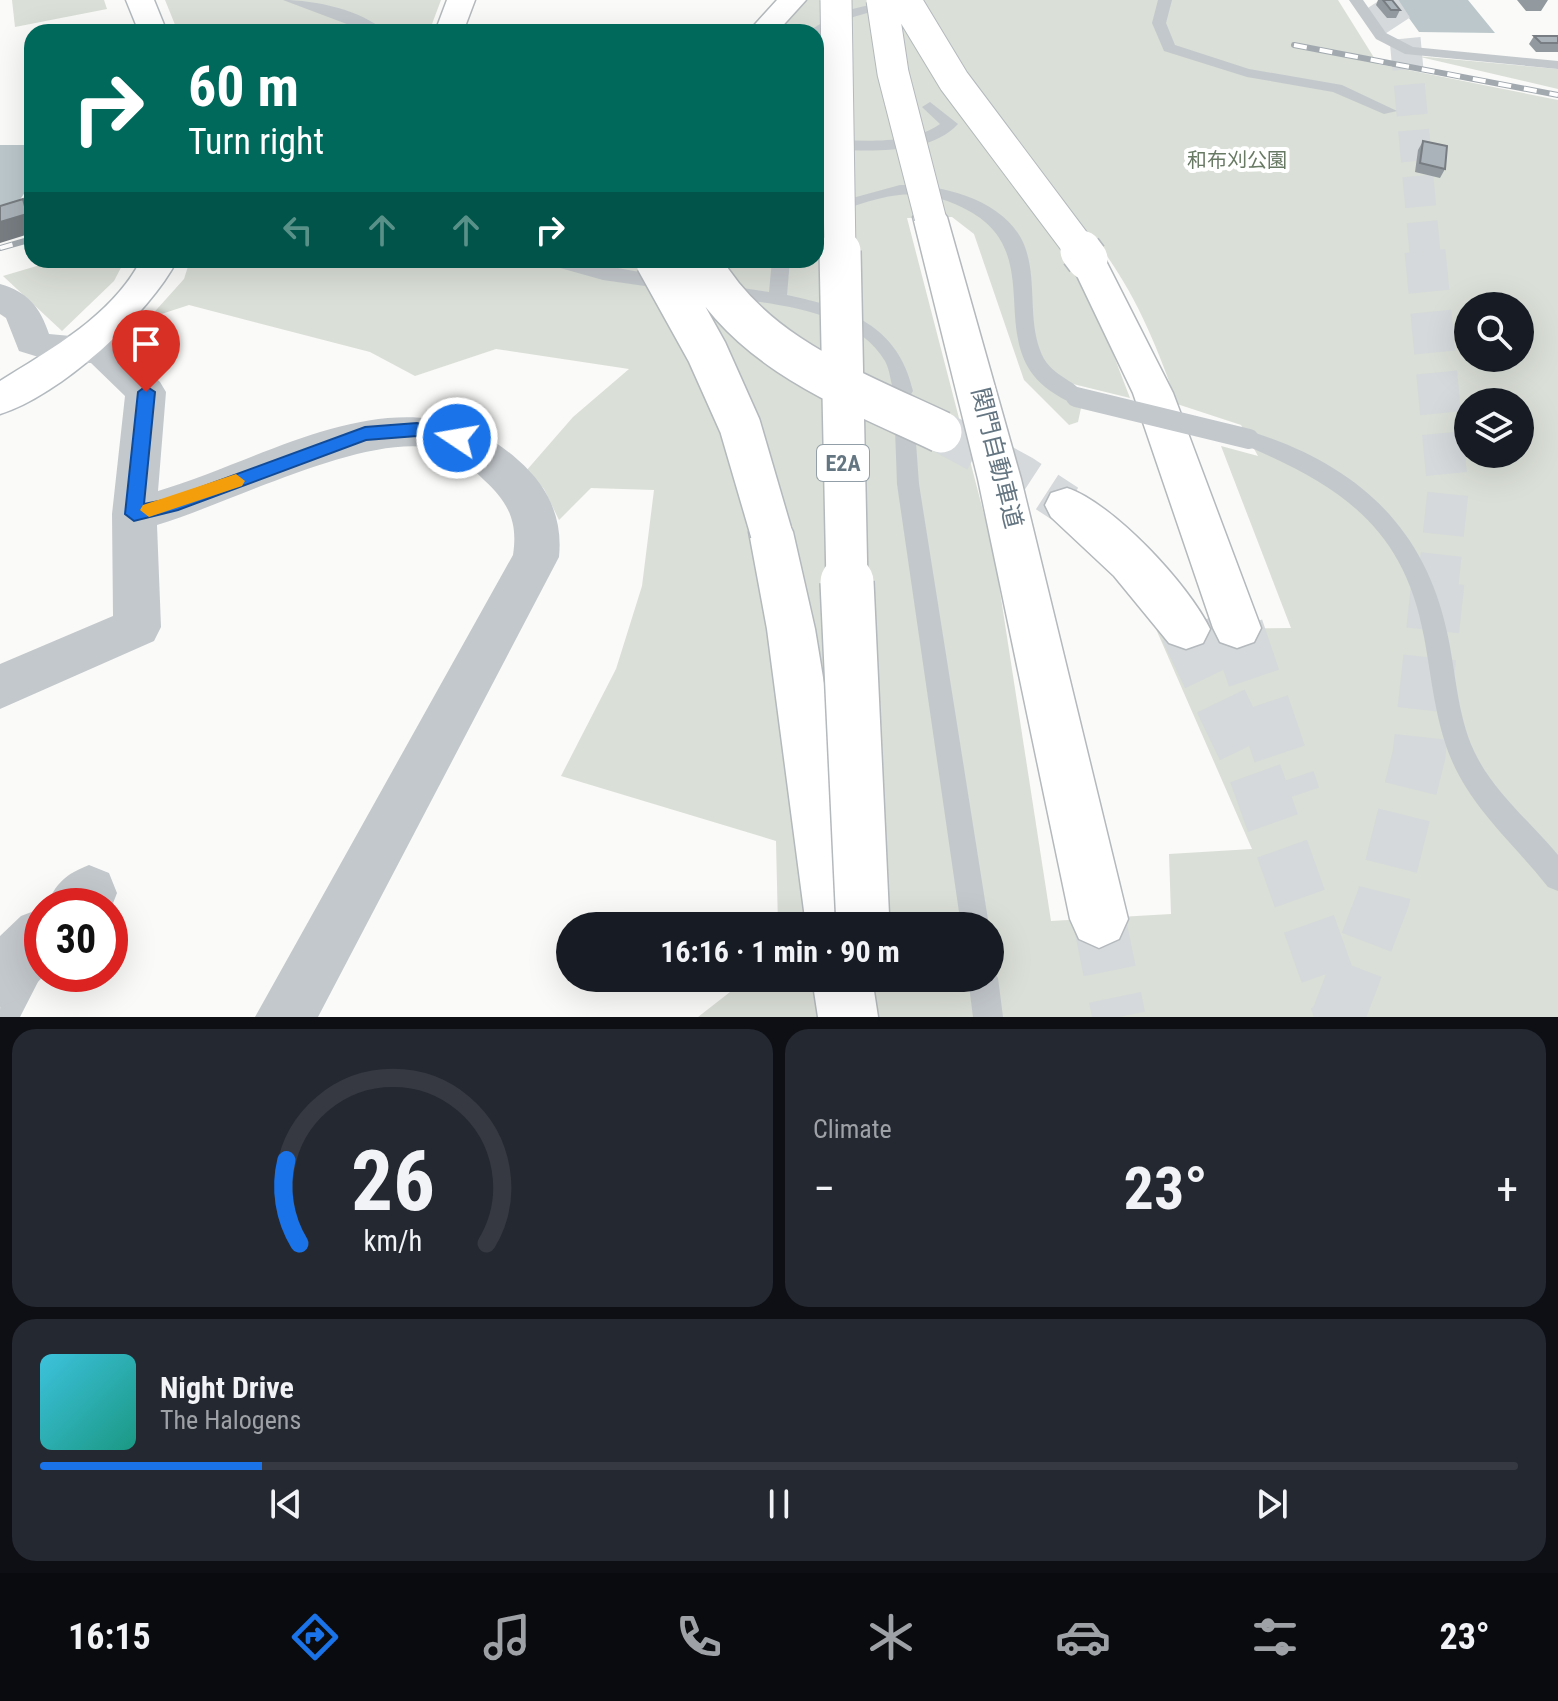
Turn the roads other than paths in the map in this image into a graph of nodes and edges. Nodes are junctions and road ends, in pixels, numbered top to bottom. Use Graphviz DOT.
graph roads {
  1 [pos="140,0"];
  2 [pos="290,0"];
  3 [pos="461,0"];
  4 [pos="759,0"];
  5 [pos="792,0"];
  6 [pos="804,0"];
  7 [pos="836,0"];
  8 [pos="882,0"];
  9 [pos="908,0"];
  10 [pos="1165,0"];
  11 [pos="1356,0"];
  12 [pos="150,24"];
  13 [pos="363,24"];
  14 [pos="452,24"];
  15 [pos="746,24"];
  16 [pos="770,24"];
  17 [pos="788,24"];
  18 [pos="824,27"];
  19 [pos="1558,65"];
  20 [pos="930,107"];
  21 [pos="1389,111"];
  22 [pos="824,144"];
  23 [pos="824,211"];
  24 [pos="154,268"];
  25 [pos="581,268"];
  26 [pos="660,268"];
  27 [pos="704,268"];
  28 [pos="780,268"];
  29 [pos="0,296"];
  30 [pos="778,298"];
  31 [pos="69,353"];
  32 [pos="903,391"];
  33 [pos="0,400"];
  34 [pos="923,431"];
  35 [pos="1067,505"];
  36 [pos="134,514"];
  37 [pos="1237,628"];
  38 [pos="1186,629"];
  39 [pos="0,687"];
  40 [pos="1558,877"];
  41 [pos="833,912"];
  42 [pos="862,912"];
  43 [pos="973,912"];
  44 [pos="1099,919"];
  45 [pos="23,955"];
  46 [pos="844,992"];
  47 [pos="866,992"];
  48 [pos="985,992"];
  49 [pos="3,1017"];
  50 [pos="285,1017"];
  51 [pos="848,1017"];
  52 [pos="867,1017"];
  53 [pos="988,1017"];
  1 -- 12 [label="main road"];
  2 -- 13 [label="lane"];
  3 -- 14 [label="main road"];
  4 -- 15 [label="main road"];
  5 -- 16 [label="main road"];
  6 -- 17 [label="main road"];
  7 -- 42 [label="main road, E2A, bridge"];
  8 -- 44 [label="main road, 関門自動車道, bridge"];
  9 -- 18 [label="lane"];
  9 -- 37 [label="main road, bridge"];
  10 -- 21 [label="lane"];
  11 -- 19 [label="lane"];
  20 -- 22 [label="lane"];
  23 -- 40 [label="lane, bridge"];
  24 -- 31 [label="main road"];
  25 -- 30 [label="lane"];
  26 -- 41 [label="main road, bridge"];
  27 -- 34 [label="main road, bridge"];
  28 -- 30 [label="lane"];
  29 -- 31 [label="street"];
  30 -- 32 [label="lane"];
  31 -- 33 [label="main road"];
  31 -- 36 [label="street"];
  34 -- 43 [label="lane"];
  35 -- 38 [label="main road"];
  36 -- 39 [label="street"];
  36 -- 50 [label="street"];
  45 -- 49 [label="lane"];
  46 -- 51 [label="main road"];
  47 -- 52 [label="main road"];
  48 -- 53 [label="lane"];
}
